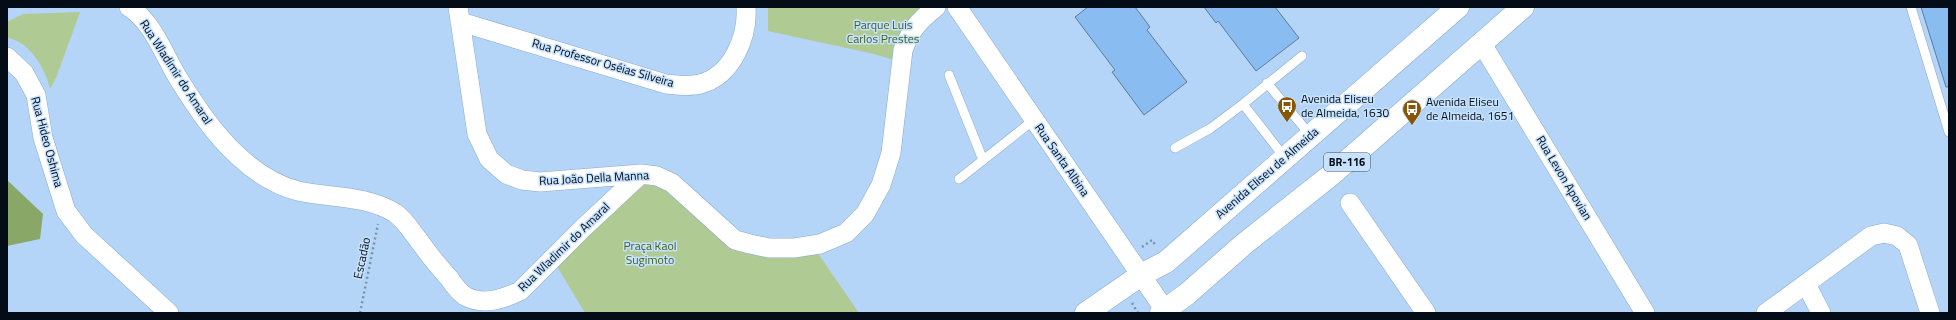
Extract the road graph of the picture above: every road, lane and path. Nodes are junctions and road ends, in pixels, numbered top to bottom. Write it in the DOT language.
graph roads {
  1 [pos="128,7"];
  2 [pos="746,7"];
  3 [pos="936,7"];
  4 [pos="957,7"];
  5 [pos="1458,7"];
  6 [pos="1523,7"];
  7 [pos="1910,7"];
  8 [pos="460,14"];
  9 [pos="1482,44"];
  10 [pos="1302,56"];
  11 [pos="7,57"];
  12 [pos="949,75"];
  13 [pos="1268,83"];
  14 [pos="1243,104"];
  15 [pos="1035,120"];
  16 [pos="1949,132"];
  17 [pos="1310,136"];
  18 [pos="1175,148"];
  19 [pos="1285,158"];
  20 [pos="983,160"];
  21 [pos="641,174"];
  22 [pos="959,179"];
  23 [pos="1350,203"];
  24 [pos="382,206"];
  25 [pos="1141,275"];
  26 [pos="1806,284"];
  27 [pos="1164,312"];
  28 [pos="169,313"];
  29 [pos="360,313"];
  30 [pos="1086,313"];
  31 [pos="1426,313"];
  32 [pos="1645,313"];
  33 [pos="1766,313"];
  34 [pos="1821,313"];
  35 [pos="1930,313"];
  1 -- 24 [label="street, Rua Wladimir do Amaral"];
  2 -- 8 [label="street, Rua Professor Oséias Silveira"];
  3 -- 21 [label="street, Rua João Della Manna"];
  4 -- 15 [label="street, Rua Santa Albina"];
  5 -- 17 [label="main road, Avenida Eliseu de Almeida"];
  6 -- 9 [label="main road, BR-116"];
  7 -- 16 [label="lane"];
  8 -- 21 [label="street, Rua João Della Manna"];
  9 -- 27 [label="main road, BR-116"];
  9 -- 32 [label="street, Rua Levon Apovian"];
  10 -- 13 [label="lane"];
  11 -- 28 [label="street, Rua Hideo Oshima"];
  12 -- 20 [label="lane"];
  13 -- 14 [label="lane"];
  13 -- 17 [label="lane"];
  14 -- 18 [label="lane"];
  14 -- 19 [label="lane"];
  15 -- 20 [label="lane"];
  15 -- 25 [label="street, Rua Santa Albina"];
  17 -- 19 [label="main road, Avenida Eliseu de Almeida"];
  19 -- 25 [label="main road, Avenida Eliseu de Almeida"];
  20 -- 22 [label="lane"];
  21 -- 24 [label="street, Rua Wladimir do Amaral"];
  23 -- 31 [label="street"];
  24 -- 29 [label="path, Escadão"];
  25 -- 27 [label="street, Rua Santa Albina"];
  25 -- 30 [label="main road, Avenida Eliseu de Almeida"];
  26 -- 33 [label="street"];
  26 -- 34 [label="street"];
  26 -- 35 [label="street"];
}
